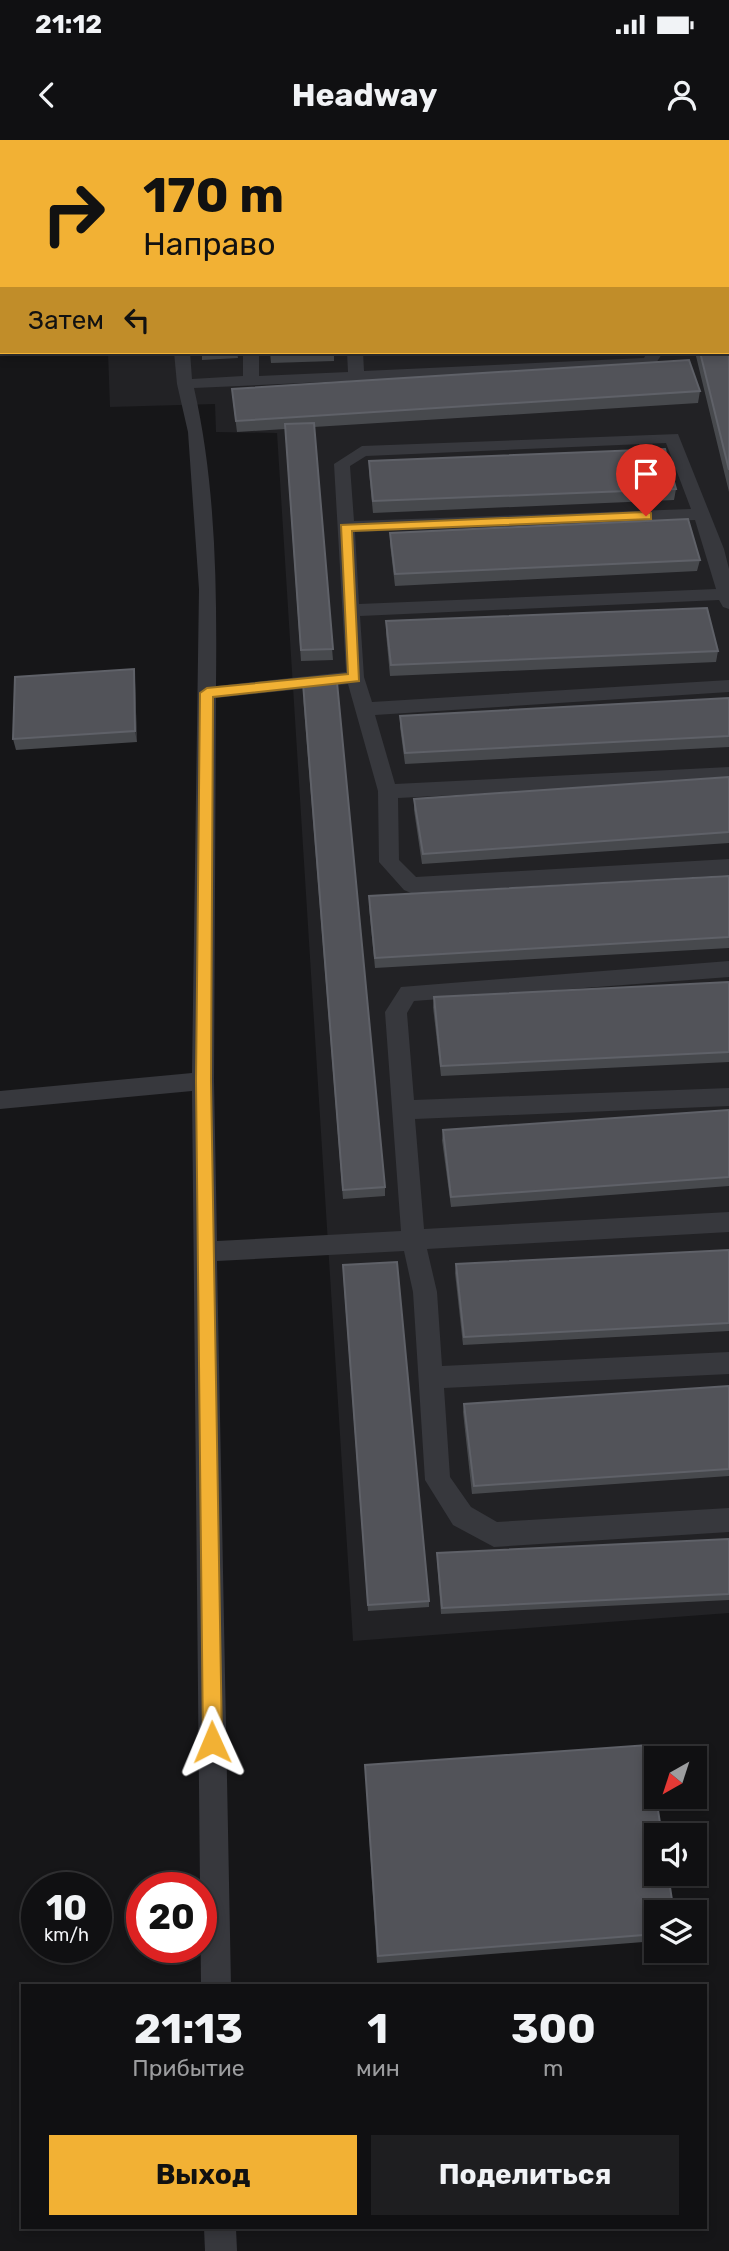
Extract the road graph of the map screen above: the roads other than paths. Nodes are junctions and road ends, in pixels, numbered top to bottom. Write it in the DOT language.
graph roads {
  1 [pos="182,354"];
  2 [pos="251,354"];
  3 [pos="355,354"];
  4 [pos="653,354"];
  5 [pos="356,375"];
  6 [pos="251,380"];
  7 [pos="185,384"];
  8 [pos="701,514"];
  9 [pos="346,527"];
  10 [pos="728,598"];
  11 [pos="350,610"];
  12 [pos="355,677"];
  13 [pos="729,686"];
  14 [pos="207,693"];
  15 [pos="364,709"];
  16 [pos="729,774"];
  17 [pos="388,792"];
  18 [pos="729,867"];
  19 [pos="729,969"];
  20 [pos="203,1081"];
  21 [pos="729,1097"];
  22 [pos="0,1100"];
  23 [pos="404,1110"];
  24 [pos="729,1222"];
  25 [pos="413,1239"];
  26 [pos="204,1252"];
  27 [pos="729,1363"];
  28 [pos="431,1378"];
  29 [pos="729,1520"];
  30 [pos="216,1984"];
  31 [pos="220,2229"];
  32 [pos="221,2251"];
  1 -- 7 [label="lane"];
  2 -- 6 [label="lane"];
  3 -- 5 [label="lane"];
  4 -- 5 [label="lane"];
  5 -- 6 [label="lane"];
  6 -- 7 [label="lane"];
  7 -- 14 [label="lane"];
  8 -- 9 [label="lane"];
  8 -- 9 [label="lane"];
  8 -- 10 [label="lane"];
  9 -- 11 [label="lane"];
  10 -- 11 [label="lane"];
  11 -- 12 [label="lane"];
  12 -- 14 [label="lane"];
  12 -- 15 [label="lane"];
  13 -- 15 [label="lane"];
  14 -- 20 [label="lane"];
  15 -- 17 [label="lane"];
  16 -- 17 [label="lane"];
  17 -- 18 [label="lane"];
  19 -- 23 [label="lane"];
  20 -- 22 [label="lane"];
  20 -- 26 [label="lane"];
  21 -- 23 [label="lane"];
  23 -- 25 [label="lane"];
  24 -- 25 [label="lane"];
  25 -- 26 [label="lane"];
  25 -- 28 [label="lane"];
  26 -- 30 [label="lane"];
  27 -- 28 [label="lane"];
  28 -- 29 [label="lane"];
  31 -- 32 [label="lane"];
}
